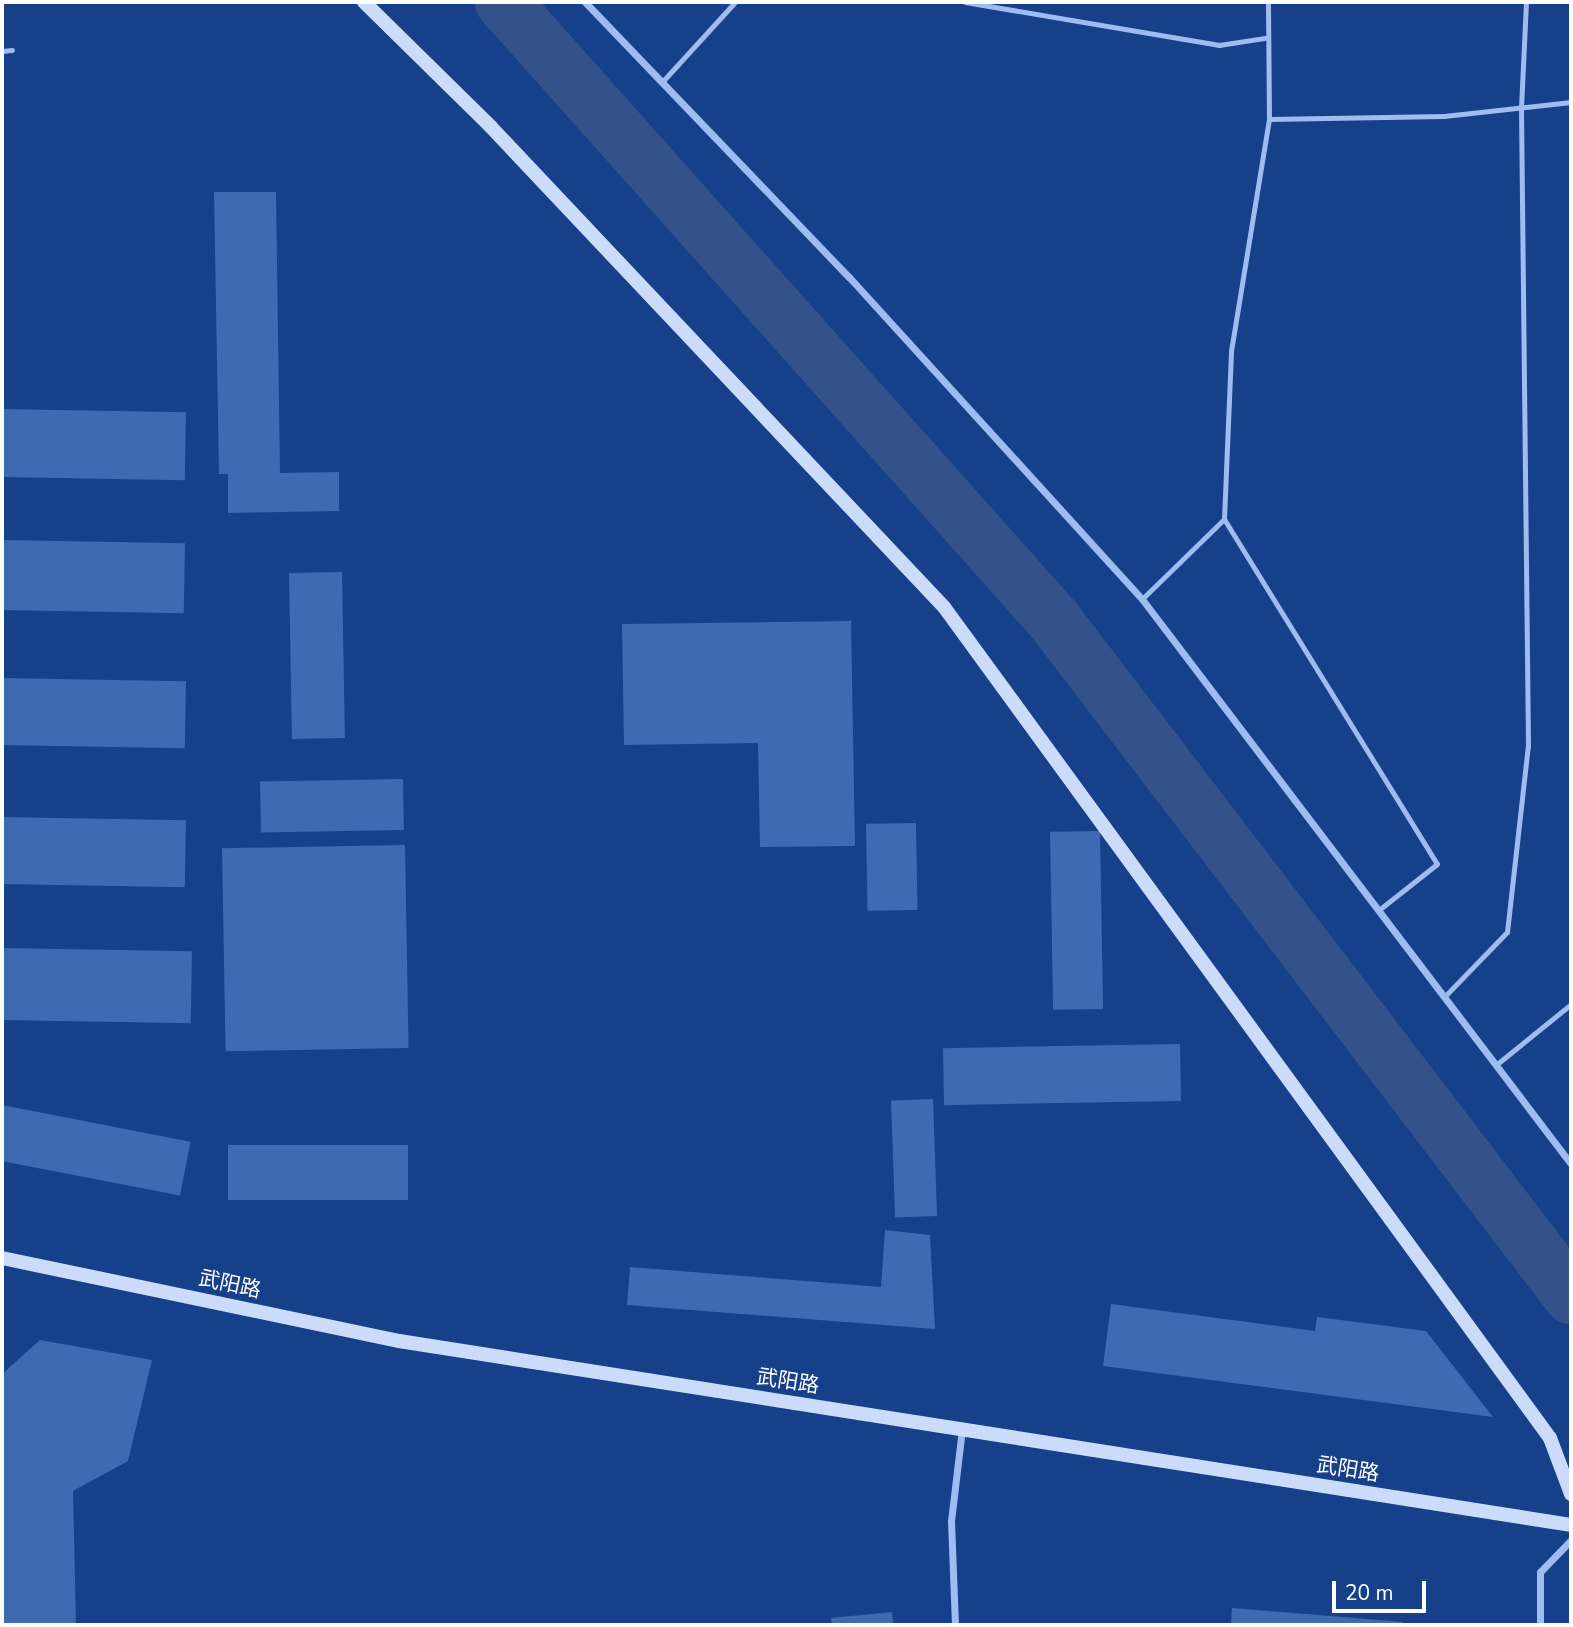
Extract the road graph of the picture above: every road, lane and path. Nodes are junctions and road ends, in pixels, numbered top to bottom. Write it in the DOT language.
graph roads {
  1 [pos="364,2"];
  2 [pos="585,2"];
  3 [pos="735,2"];
  4 [pos="965,2"];
  5 [pos="1268,2"];
  6 [pos="1526,2"];
  7 [pos="1265,38"];
  8 [pos="12,50"];
  9 [pos="2,51"];
  10 [pos="662,82"];
  11 [pos="1571,102"];
  12 [pos="1521,108"];
  13 [pos="1269,119"];
  14 [pos="1224,519"];
  15 [pos="1142,599"];
  16 [pos="1380,909"];
  17 [pos="1446,995"];
  18 [pos="1571,1004"];
  19 [pos="1497,1064"];
  20 [pos="1571,1164"];
  21 [pos="2,1258"];
  22 [pos="962,1430"];
  23 [pos="1550,1438"];
  24 [pos="1571,1471"];
  25 [pos="1571,1494"];
  26 [pos="1571,1525"];
  27 [pos="1571,1540"];
  28 [pos="955,1625"];
  29 [pos="1540,1625"];
  1 -- 23 [label="street"];
  2 -- 10 [label="street"];
  3 -- 10 [label="lane"];
  4 -- 7 [label="lane"];
  5 -- 7 [label="lane"];
  6 -- 12 [label="lane"];
  7 -- 13 [label="lane"];
  8 -- 9 [label="lane"];
  10 -- 15 [label="street"];
  11 -- 12 [label="lane"];
  12 -- 13 [label="lane"];
  12 -- 17 [label="lane"];
  13 -- 14 [label="lane"];
  14 -- 15 [label="lane"];
  14 -- 16 [label="lane"];
  15 -- 16 [label="street"];
  16 -- 17 [label="street"];
  17 -- 19 [label="street"];
  18 -- 19 [label="lane"];
  19 -- 20 [label="street"];
  21 -- 22 [label="street, 武阳路"];
  22 -- 26 [label="street, 武阳路"];
  22 -- 28 [label="street"];
  23 -- 24 [label="street"];
  23 -- 25 [label="street"];
  27 -- 29 [label="street"];
}
